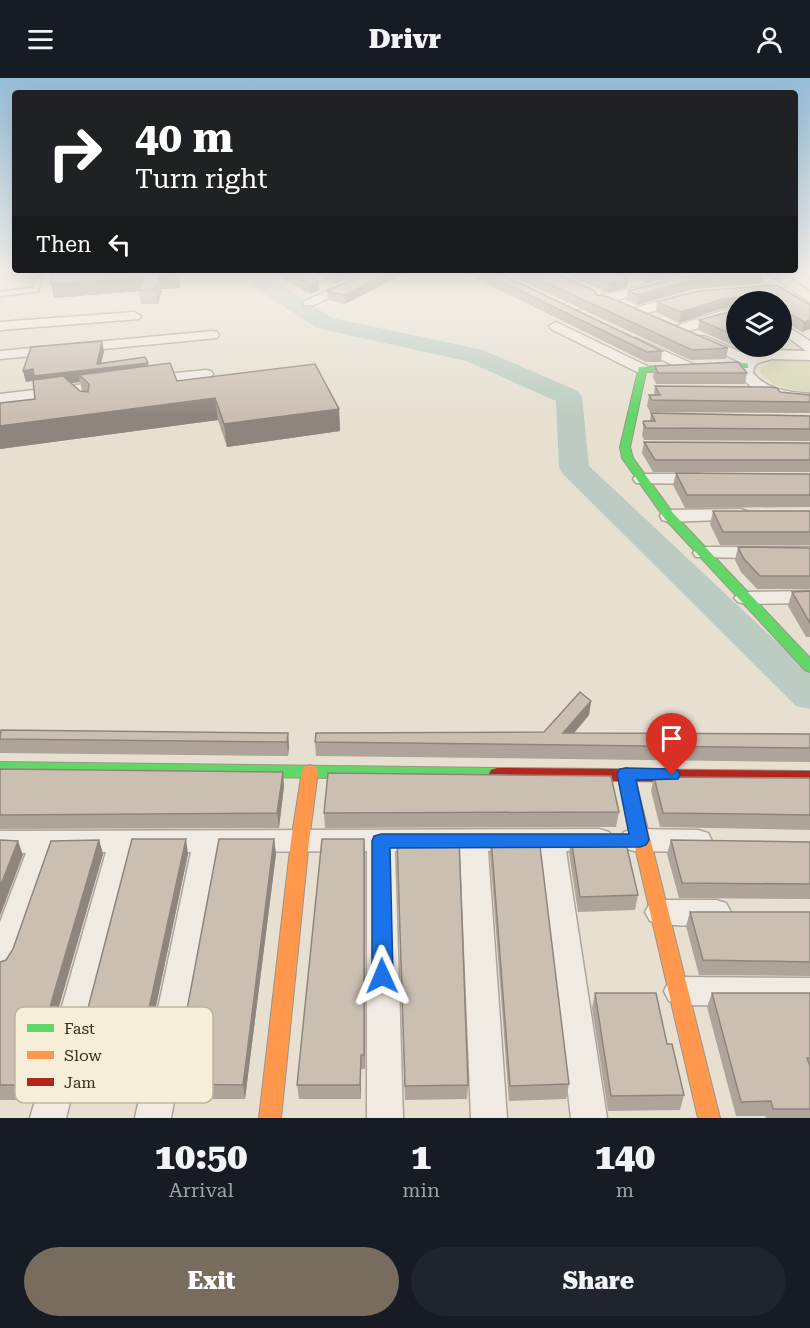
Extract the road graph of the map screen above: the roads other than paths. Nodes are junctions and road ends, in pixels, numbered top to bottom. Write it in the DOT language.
graph roads {
  1 [pos="113,318"];
  2 [pos="649,318"];
  3 [pos="709,318"];
  4 [pos="0,326"];
  5 [pos="556,326"];
  6 [pos="668,326"];
  7 [pos="792,334"];
  8 [pos="212,335"];
  9 [pos="627,338"];
  10 [pos="810,348"];
  11 [pos="0,355"];
  12 [pos="810,356"];
  13 [pos="747,364"];
  14 [pos="690,368"];
  15 [pos="642,369"];
  16 [pos="206,374"];
  17 [pos="746,391"];
  18 [pos="770,391"];
  19 [pos="0,399"];
  20 [pos="803,403"];
  21 [pos="625,447"];
  22 [pos="648,447"];
  23 [pos="642,479"];
  24 [pos="714,479"];
  25 [pos="763,515"];
  26 [pos="669,516"];
  27 [pos="703,553"];
  28 [pos="810,553"];
  29 [pos="810,597"];
  30 [pos="745,598"];
  31 [pos="800,645"];
  32 [pos="810,667"];
  33 [pos="0,768"];
  34 [pos="310,771"];
  35 [pos="626,774"];
  36 [pos="810,777"];
  37 [pos="551,840"];
  38 [pos="640,840"];
  39 [pos="207,841"];
  40 [pos="300,841"];
  41 [pos="381,841"];
  42 [pos="473,841"];
  43 [pos="0,842"];
  44 [pos="123,842"];
  45 [pos="719,842"];
  46 [pos="44,843"];
  47 [pos="660,912"];
  48 [pos="741,912"];
  49 [pos="0,963"];
  50 [pos="680,991"];
  51 [pos="810,992"];
  52 [pos="78,1007"];
  53 [pos="175,1007"];
  54 [pos="52,1103"];
  55 [pos="156,1103"];
  56 [pos="48,1118"];
  57 [pos="153,1118"];
  58 [pos="270,1118"];
  59 [pos="385,1118"];
  60 [pos="489,1118"];
  61 [pos="589,1118"];
  62 [pos="709,1118"];
  1 -- 4 [label="street"];
  2 -- 6 [label="street"];
  3 -- 6 [label="street"];
  5 -- 15 [label="street"];
  6 -- 13 [label="street"];
  7 -- 10 [label="street"];
  8 -- 11 [label="street"];
  9 -- 14 [label="street"];
  12 -- 13 [label="street"];
  13 -- 14 [label="street"];
  13 -- 18 [label="street"];
  14 -- 15 [label="street"];
  15 -- 21 [label="street"];
  16 -- 19 [label="street"];
  17 -- 18 [label="street"];
  18 -- 20 [label="street"];
  21 -- 22 [label="street"];
  21 -- 23 [label="street"];
  23 -- 24 [label="street"];
  23 -- 26 [label="street"];
  25 -- 26 [label="street"];
  26 -- 27 [label="street"];
  27 -- 28 [label="street"];
  27 -- 30 [label="street"];
  29 -- 30 [label="street"];
  30 -- 31 [label="street"];
  31 -- 32 [label="street"];
  33 -- 34 [label="street"];
  34 -- 35 [label="street"];
  34 -- 40 [label="street"];
  35 -- 36 [label="street"];
  35 -- 38 [label="street"];
  37 -- 38 [label="street"];
  37 -- 42 [label="street"];
  37 -- 61 [label="street"];
  38 -- 45 [label="street"];
  38 -- 47 [label="street"];
  39 -- 40 [label="street"];
  39 -- 44 [label="street"];
  39 -- 53 [label="street"];
  40 -- 41 [label="street"];
  40 -- 58 [label="street"];
  41 -- 42 [label="street"];
  41 -- 59 [label="street"];
  42 -- 60 [label="street"];
  43 -- 46 [label="street"];
  44 -- 46 [label="street"];
  44 -- 52 [label="street"];
  46 -- 49 [label="street"];
  47 -- 48 [label="street"];
  47 -- 50 [label="street"];
  50 -- 51 [label="street"];
  50 -- 62 [label="street"];
  54 -- 56 [label="street"];
  55 -- 57 [label="street"];
}
